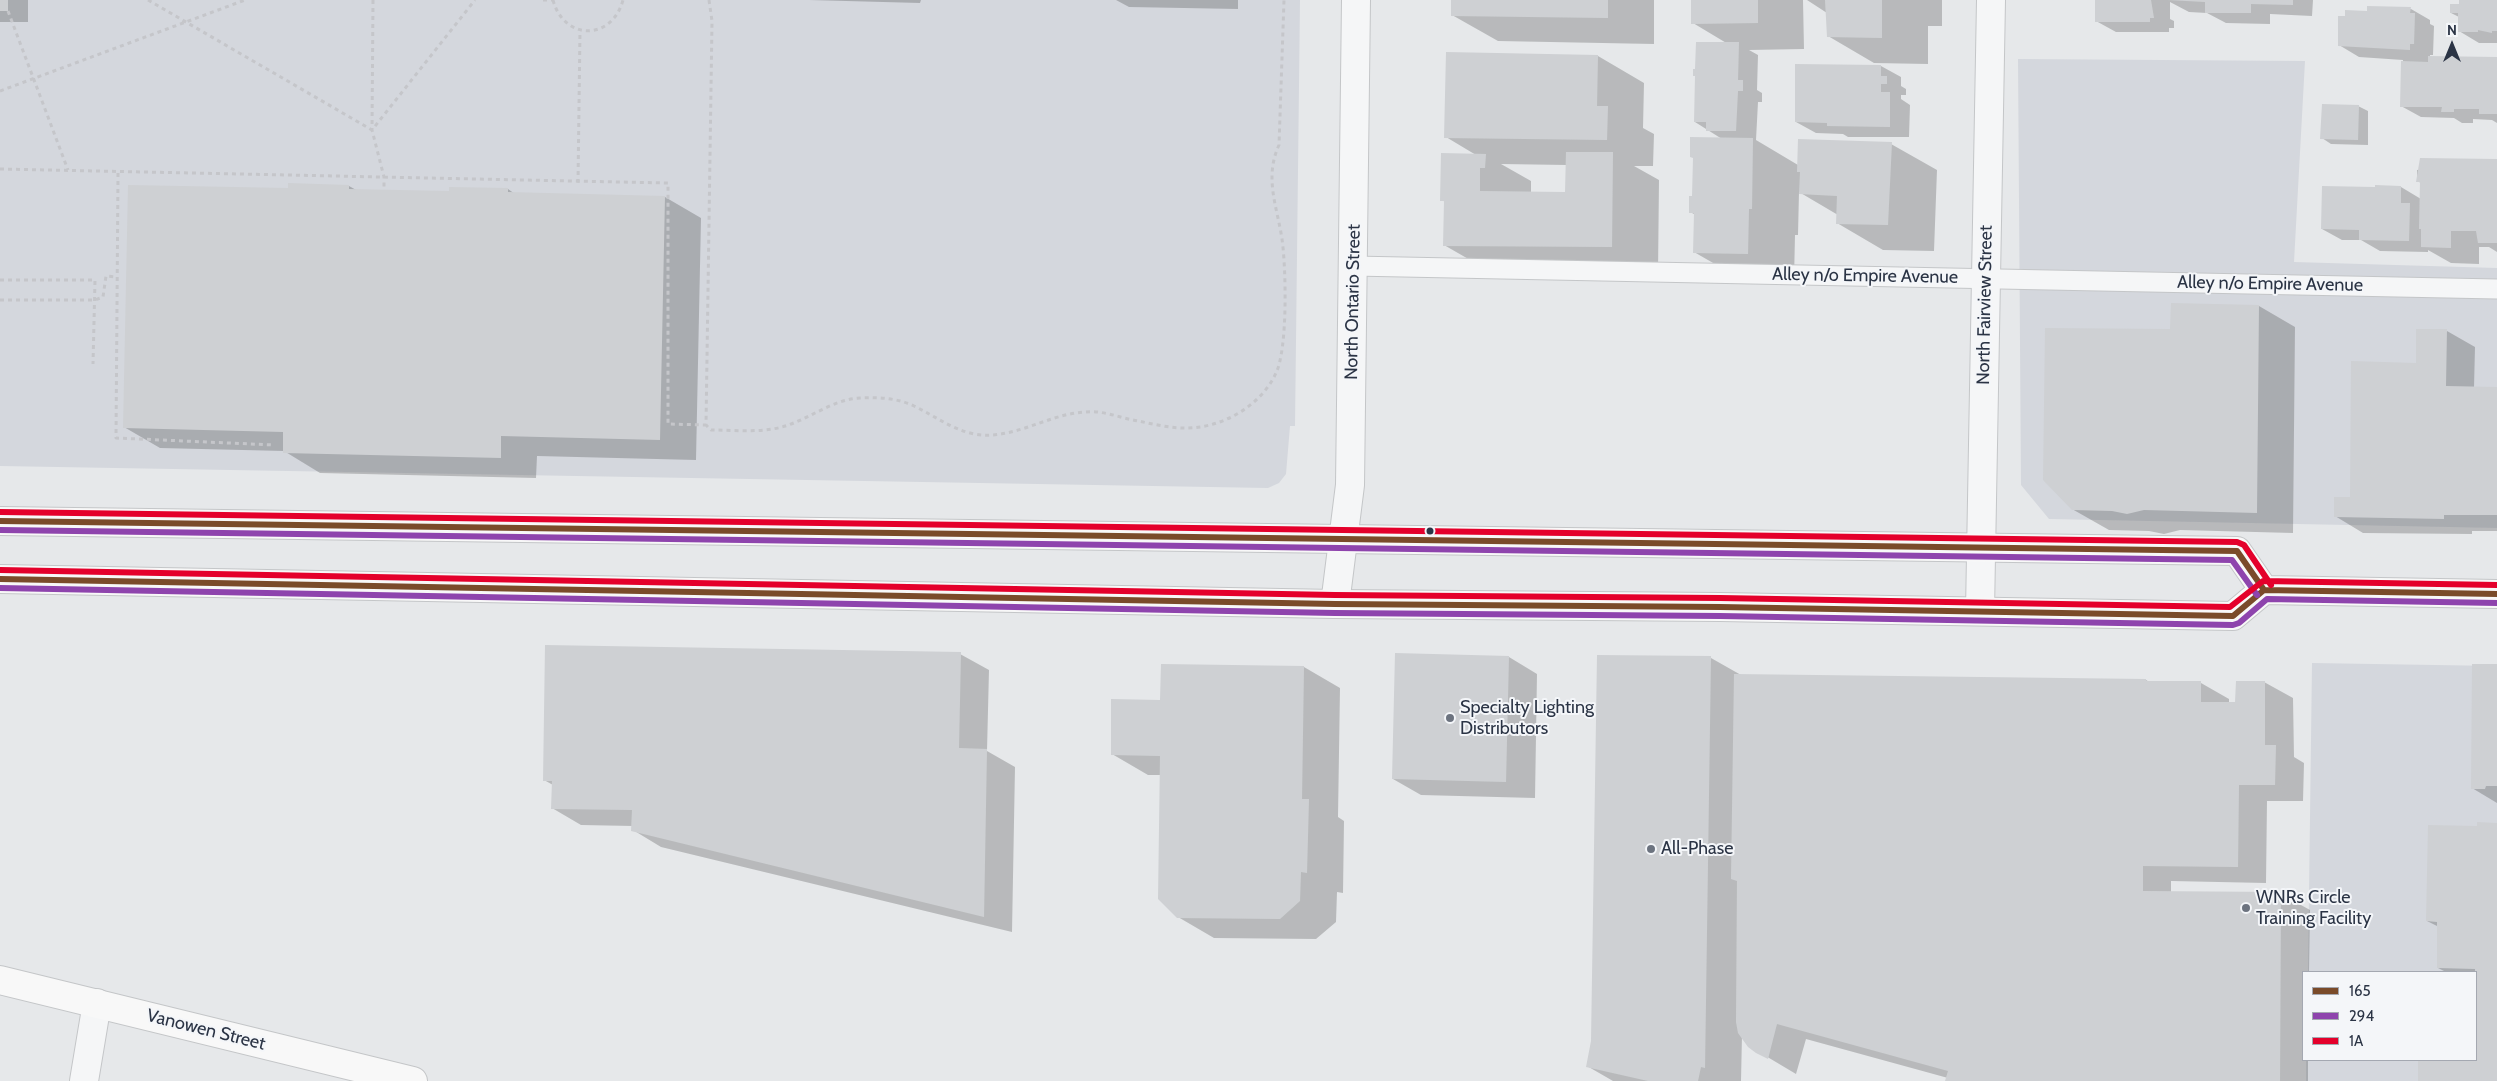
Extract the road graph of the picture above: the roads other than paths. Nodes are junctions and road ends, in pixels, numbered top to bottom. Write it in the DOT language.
graph roads {
  1 [pos="1356,0"];
  2 [pos="1991,0"];
  3 [pos="1353,266"];
  4 [pos="1985,278"];
  5 [pos="2497,289"];
  6 [pos="0,521"];
  7 [pos="1343,538"];
  8 [pos="1980,548"];
  9 [pos="0,579"];
  10 [pos="2264,590"];
  11 [pos="2497,594"];
  12 [pos="1336,604"];
  13 [pos="1980,611"];
  14 [pos="0,980"];
  15 [pos="96,1003"];
  16 [pos="84,1081"];
  17 [pos="412,1081"];
  1 -- 3 [label="street, North Ontario Street"];
  2 -- 4 [label="street, North Fairview Street"];
  3 -- 4 [label="lane, Alley n/o Empire Avenue"];
  3 -- 7 [label="street, North Ontario Street"];
  4 -- 5 [label="lane, Alley n/o Empire Avenue"];
  4 -- 8 [label="street, North Fairview Street"];
  6 -- 7 [label="main road"];
  7 -- 8 [label="main road"];
  7 -- 12 [label="street, North Ontario Street"];
  8 -- 10 [label="main road"];
  8 -- 13 [label="street, North Fairview Street"];
  9 -- 12 [label="main road"];
  10 -- 11 [label="main road"];
  10 -- 13 [label="main road"];
  12 -- 13 [label="main road"];
  14 -- 15 [label="main road, Vanowen Street"];
  15 -- 16 [label="street"];
  15 -- 17 [label="main road, Vanowen Street"];
}
